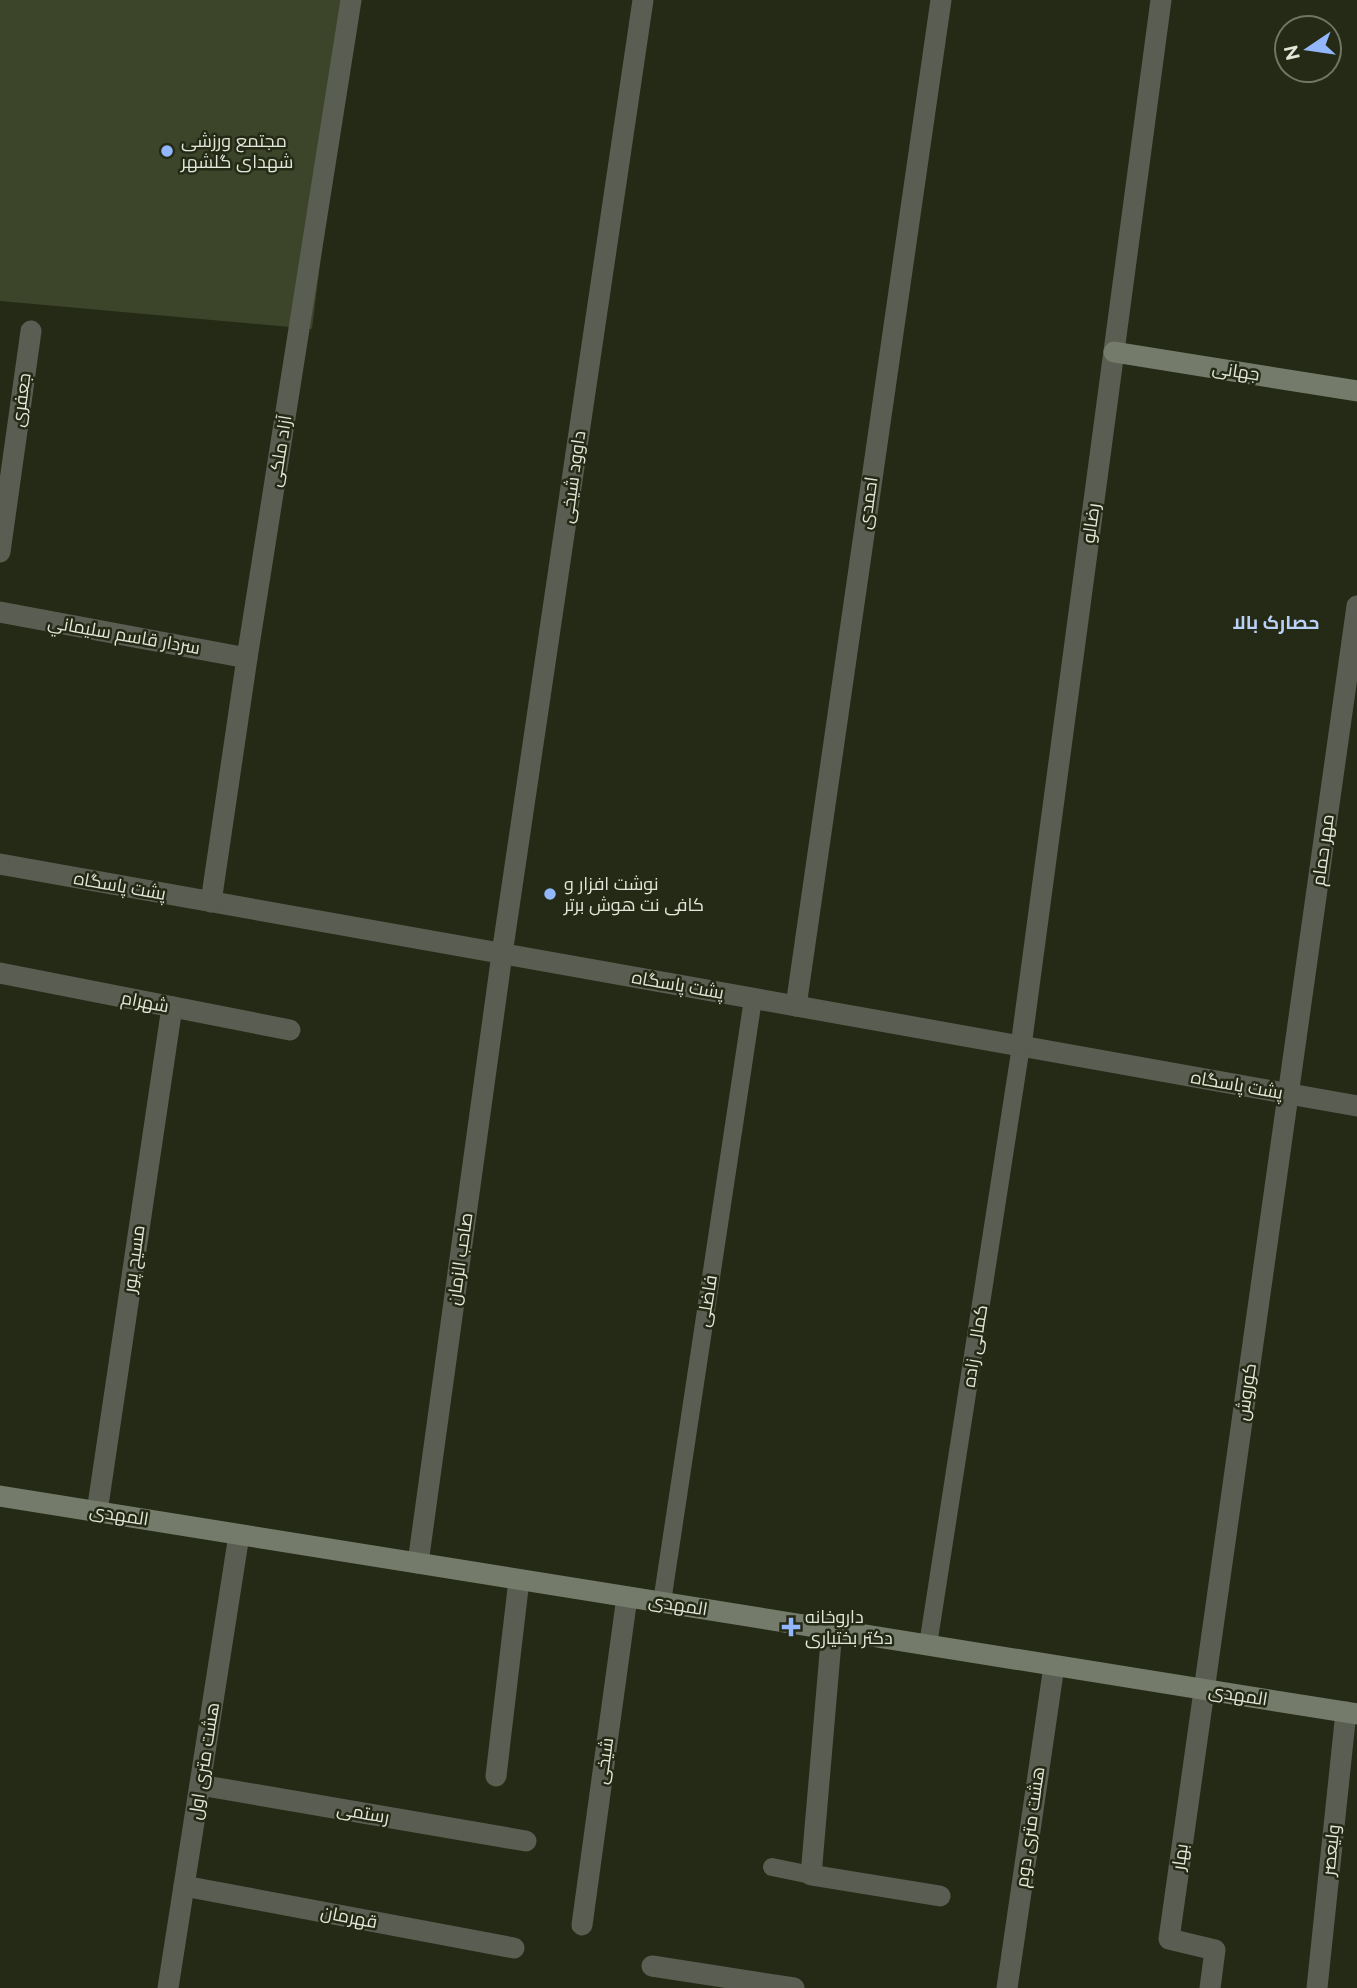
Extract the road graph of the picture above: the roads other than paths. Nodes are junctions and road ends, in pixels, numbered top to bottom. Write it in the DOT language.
graph roads {
  1 [pos="351,0"];
  2 [pos="643,0"];
  3 [pos="941,0"];
  4 [pos="1161,0"];
  5 [pos="31,331"];
  6 [pos="1114,352"];
  7 [pos="1357,391"];
  8 [pos="0,552"];
  9 [pos="1357,606"];
  10 [pos="0,612"];
  11 [pos="247,658"];
  12 [pos="0,864"];
  13 [pos="211,902"];
  14 [pos="502,954"];
  15 [pos="0,973"];
  16 [pos="752,999"];
  17 [pos="796,1006"];
  18 [pos="172,1007"];
  19 [pos="290,1030"];
  20 [pos="1021,1046"];
  21 [pos="1288,1094"];
  22 [pos="1357,1106"];
  23 [pos="0,1496"];
  24 [pos="97,1512"];
  25 [pos="239,1535"];
  26 [pos="418,1563"];
  27 [pos="519,1580"];
  28 [pos="627,1597"];
  29 [pos="662,1602"];
  30 [pos="832,1630"];
  31 [pos="928,1645"];
  32 [pos="1054,1666"];
  33 [pos="1204,1690"];
  34 [pos="1351,1713"];
  35 [pos="496,1776"];
  36 [pos="200,1785"];
  37 [pos="526,1841"];
  38 [pos="772,1867"];
  39 [pos="811,1875"];
  40 [pos="184,1886"];
  41 [pos="940,1896"];
  42 [pos="582,1925"];
  43 [pos="514,1948"];
  44 [pos="652,1966"];
  45 [pos="168,1988"];
  46 [pos="793,1988"];
  47 [pos="1007,1988"];
  48 [pos="1210,1988"];
  49 [pos="1317,1988"];
  1 -- 11 [label="street, آزاد ملکی"];
  2 -- 14 [label="street, داوود شیخی"];
  3 -- 17 [label="street, احمدی"];
  4 -- 6 [label="street, رضالو"];
  5 -- 8 [label="street, جعفری"];
  6 -- 7 [label="street, جهانی"];
  6 -- 20 [label="street, رضالو"];
  9 -- 21 [label="street, مهر حمام"];
  10 -- 11 [label="street, سردار قاسم سليماني"];
  11 -- 13 [label="street, آزاد ملکی"];
  12 -- 13 [label="street, پشت پاسگاه"];
  13 -- 14 [label="street, پشت پاسگاه"];
  14 -- 16 [label="street, پشت پاسگاه"];
  14 -- 26 [label="street, صاحب الزمان"];
  15 -- 18 [label="street, شهرام"];
  16 -- 17 [label="street, پشت پاسگاه"];
  16 -- 29 [label="lane, فاضلی"];
  17 -- 20 [label="street, پشت پاسگاه"];
  18 -- 19 [label="street, شهرام"];
  18 -- 24 [label="street, مسیح پور"];
  20 -- 21 [label="street, پشت پاسگاه"];
  20 -- 31 [label="lane, کمالی زاده"];
  21 -- 22 [label="street, پشت پاسگاه"];
  21 -- 33 [label="street, کوروش"];
  23 -- 24 [label="street, المهدی"];
  24 -- 25 [label="street, المهدی"];
  25 -- 26 [label="street, المهدی"];
  25 -- 36 [label="street, هشت متری اول"];
  26 -- 27 [label="street, المهدی"];
  27 -- 28 [label="street, المهدی"];
  27 -- 35 [label="street"];
  28 -- 29 [label="street, المهدی"];
  28 -- 42 [label="street, شیخی"];
  29 -- 30 [label="street, المهدی"];
  30 -- 31 [label="street, المهدی"];
  30 -- 39 [label="street"];
  31 -- 32 [label="street, المهدی"];
  32 -- 33 [label="street, المهدی"];
  32 -- 47 [label="street, هشت متری دوم"];
  33 -- 34 [label="street, المهدی"];
  33 -- 48 [label="street, بهار"];
  34 -- 49 [label="street, ولیعصر"];
  36 -- 37 [label="street, رستمی"];
  36 -- 40 [label="street, هشت متری اول"];
  38 -- 39 [label="lane"];
  39 -- 41 [label="street"];
  40 -- 43 [label="street, قهرمان"];
  40 -- 45 [label="street, هشت متری اول"];
  44 -- 46 [label="street"];
}
